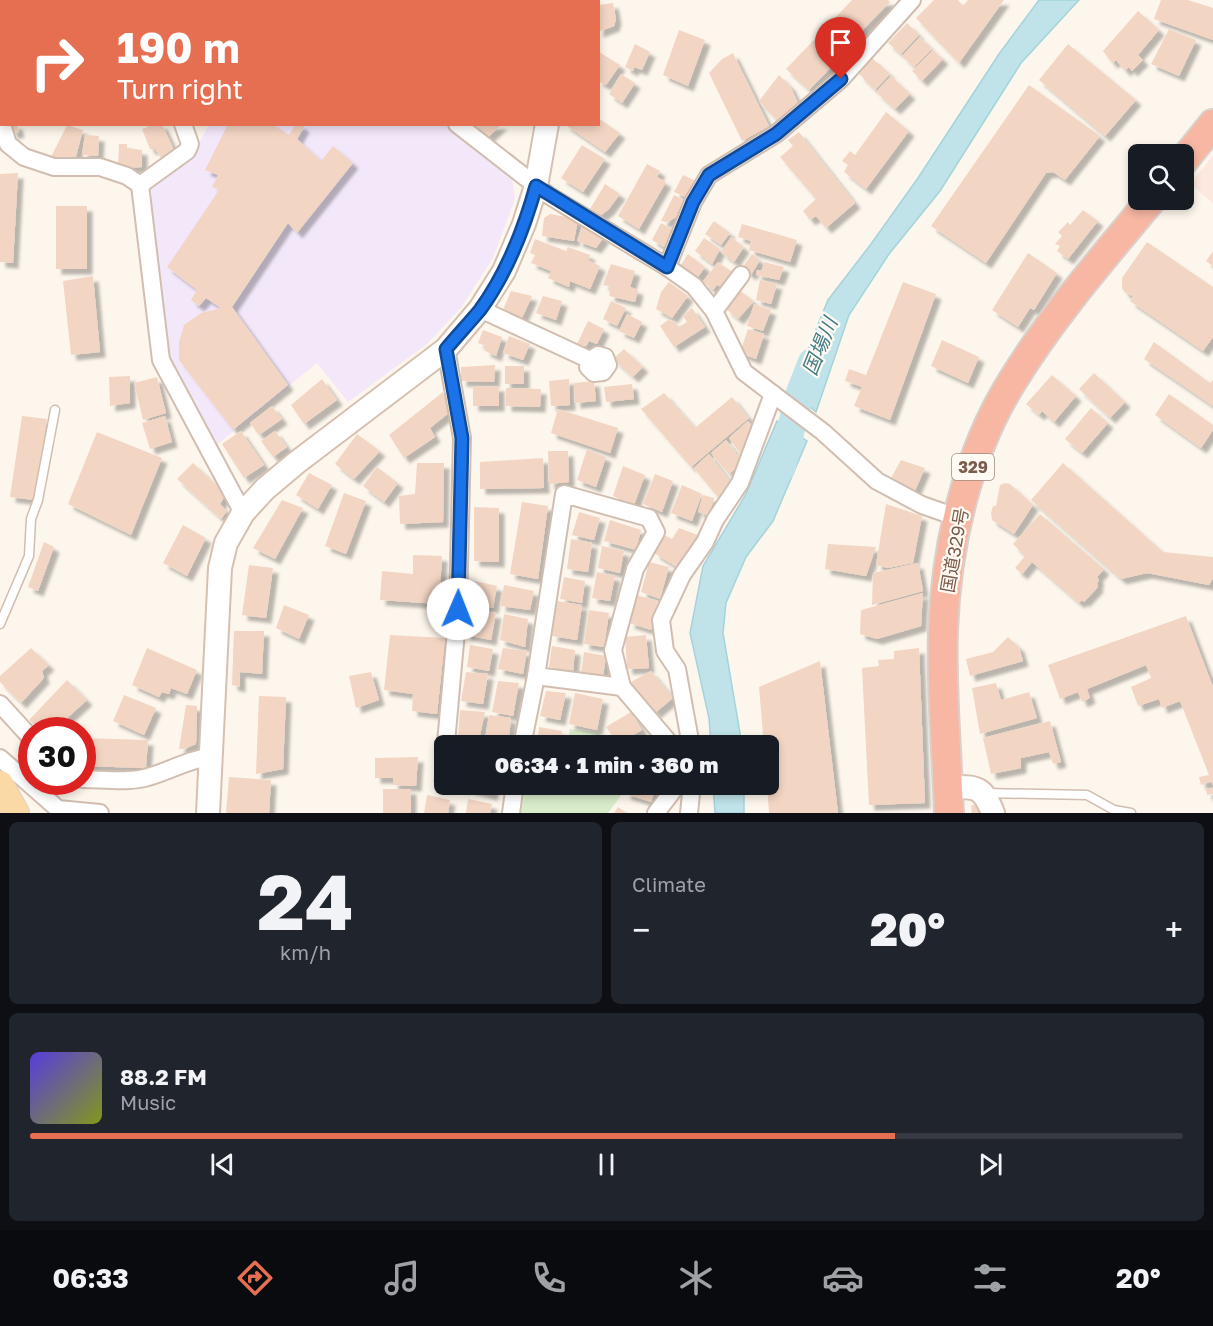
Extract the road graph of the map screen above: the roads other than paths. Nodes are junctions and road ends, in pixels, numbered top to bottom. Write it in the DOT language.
graph roads {
  1 [pos="912,0"];
  2 [pos="1213,124"];
  3 [pos="3,126"];
  4 [pos="184,126"];
  5 [pos="460,126"];
  6 [pos="547,126"];
  7 [pos="1194,148"];
  8 [pos="141,185"];
  9 [pos="536,186"];
  10 [pos="1143,210"];
  11 [pos="667,267"];
  12 [pos="741,275"];
  13 [pos="480,309"];
  14 [pos="714,311"];
  15 [pos="446,349"];
  16 [pos="590,360"];
  17 [pos="773,394"];
  18 [pos="55,410"];
  19 [pos="243,513"];
  20 [pos="959,518"];
  21 [pos="0,624"];
  22 [pos="536,676"];
  23 [pos="622,687"];
  24 [pos="0,704"];
  25 [pos="18,723"];
  26 [pos="448,735"];
  27 [pos="524,735"];
  28 [pos="663,735"];
  29 [pos="689,735"];
  30 [pos="211,757"];
  31 [pos="0,758"];
  32 [pos="96,779"];
  33 [pos="0,784"];
  34 [pos="982,793"];
  35 [pos="513,795"];
  36 [pos="670,795"];
  37 [pos="691,795"];
  38 [pos="949,800"];
  39 [pos="16,813"];
  40 [pos="100,813"];
  41 [pos="208,813"];
  42 [pos="511,813"];
  43 [pos="656,813"];
  44 [pos="689,813"];
  45 [pos="993,813"];
  46 [pos="1131,813"];
  1 -- 11 [label="street"];
  2 -- 7 [label="highway"];
  3 -- 8 [label="street"];
  4 -- 8 [label="street"];
  5 -- 9 [label="street"];
  6 -- 9 [label="street"];
  8 -- 19 [label="street"];
  9 -- 11 [label="street"];
  9 -- 13 [label="street"];
  10 -- 20 [label="highway, 国道329号 / 329"];
  11 -- 14 [label="street"];
  12 -- 14 [label="street"];
  13 -- 15 [label="street"];
  13 -- 16 [label="street"];
  14 -- 17 [label="street"];
  15 -- 19 [label="street"];
  15 -- 26 [label="street"];
  17 -- 20 [label="street"];
  17 -- 29 [label="street"];
  18 -- 21 [label="lane"];
  19 -- 30 [label="street"];
  20 -- 38 [label="highway, 国道329号 / 329"];
  22 -- 23 [label="street"];
  22 -- 23 [label="street"];
  22 -- 27 [label="street"];
  23 -- 28 [label="street"];
  24 -- 25 [label="street"];
  30 -- 32 [label="street"];
  30 -- 41 [label="street"];
  31 -- 40 [label="street"];
  33 -- 39 [label="main road"];
  34 -- 38 [label="street"];
  34 -- 45 [label="street"];
  34 -- 46 [label="lane"];
  35 -- 42 [label="street"];
  36 -- 43 [label="street"];
  37 -- 44 [label="street"];
}
